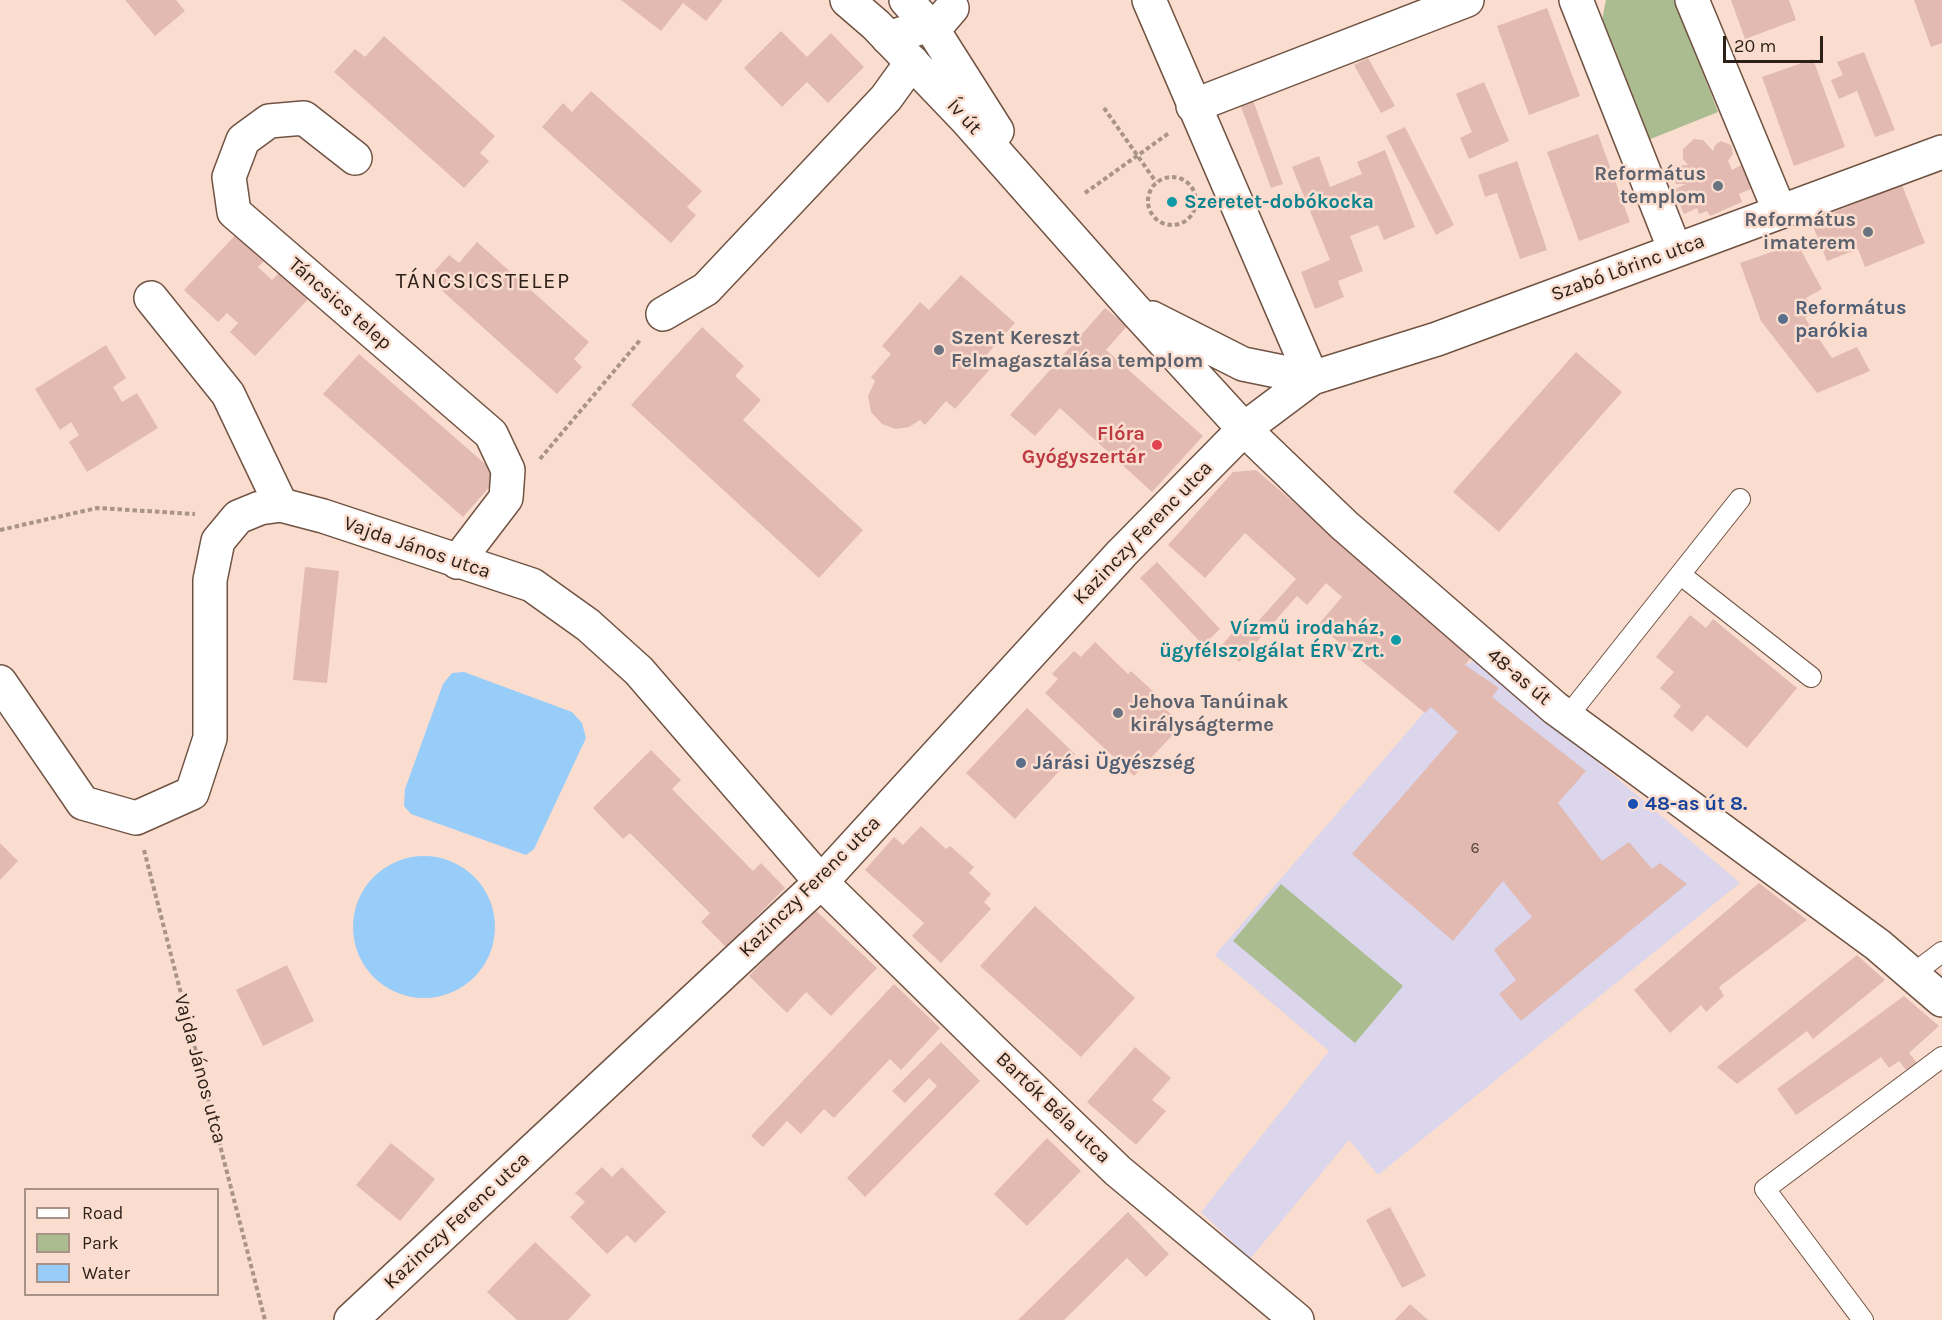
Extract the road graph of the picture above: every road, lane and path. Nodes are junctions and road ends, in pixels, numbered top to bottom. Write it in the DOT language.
graph roads {
  1 [pos="847,0"];
  2 [pos="906,0"];
  3 [pos="1149,0"];
  4 [pos="1467,0"];
  5 [pos="1576,0"];
  6 [pos="1692,0"];
  7 [pos="945,12"];
  8 [pos="888,38"];
  9 [pos="912,62"];
  10 [pos="1104,108"];
  11 [pos="1195,110"];
  12 [pos="1942,152"];
  13 [pos="1138,155"];
  14 [pos="355,158"];
  15 [pos="1156,182"];
  16 [pos="1085,193"];
  17 [pos="1780,212"];
  18 [pos="1075,240"];
  19 [pos="1676,250"];
  20 [pos="151,298"];
  21 [pos="1134,309"];
  22 [pos="663,314"];
  23 [pos="1312,378"];
  24 [pos="1244,429"];
  25 [pos="506,498"];
  26 [pos="1740,499"];
  27 [pos="281,505"];
  28 [pos="238,517"];
  29 [pos="0,530"];
  30 [pos="457,562"];
  31 [pos="1681,575"];
  32 [pos="1811,677"];
  33 [pos="0,682"];
  34 [pos="1567,717"];
  35 [pos="135,818"];
  36 [pos="822,882"];
  37 [pos="1942,952"];
  38 [pos="1913,974"];
  39 [pos="1942,1000"];
  40 [pos="1942,1057"];
  41 [pos="266,1320"];
  42 [pos="351,1320"];
  43 [pos="1297,1320"];
  44 [pos="1863,1320"];
  1 -- 8 [label="street, Ív út"];
  2 -- 7 [label="street, Ív út"];
  3 -- 11 [label="street"];
  4 -- 11 [label="street"];
  5 -- 19 [label="street"];
  6 -- 17 [label="street"];
  7 -- 8 [label="street"];
  7 -- 18 [label="street, Ív út"];
  8 -- 9 [label="street, Ív út"];
  9 -- 18 [label="street, Ív út"];
  9 -- 22 [label="street"];
  10 -- 13 [label="path"];
  11 -- 13 [label="path"];
  11 -- 23 [label="street"];
  12 -- 17 [label="street, Szabó Lőrinc utca"];
  13 -- 15 [label="path"];
  13 -- 16 [label="path"];
  14 -- 25 [label="street, Táncsics telep"];
  15 -- 15 [label="path"];
  17 -- 19 [label="street, Szabó Lőrinc utca"];
  18 -- 21 [label="street, Ív út"];
  19 -- 23 [label="street, Szabó Lőrinc utca"];
  20 -- 27 [label="street"];
  21 -- 23 [label="street, Szabó Lőrinc utca"];
  21 -- 24 [label="street, 48-as út"];
  22 -- 25 [label="path"];
  23 -- 24 [label="street, Szabó Lőrinc utca"];
  24 -- 34 [label="street, 48-as út"];
  24 -- 36 [label="street, Kazinczy Ferenc utca"];
  25 -- 30 [label="street"];
  26 -- 31 [label="lane"];
  27 -- 28 [label="street, Vajda János utca"];
  27 -- 30 [label="street, Vajda János utca"];
  28 -- 29 [label="path"];
  28 -- 35 [label="street, Vajda János utca"];
  30 -- 36 [label="street, Vajda János utca"];
  31 -- 32 [label="lane"];
  31 -- 34 [label="lane"];
  33 -- 35 [label="street"];
  34 -- 38 [label="street, 48-as út"];
  35 -- 41 [label="path, Vajda János utca"];
  36 -- 42 [label="street, Kazinczy Ferenc utca"];
  36 -- 43 [label="street, Bartók Béla utca"];
  37 -- 38 [label="lane"];
  38 -- 39 [label="street, 48-as út"];
  40 -- 44 [label="lane"];
}
